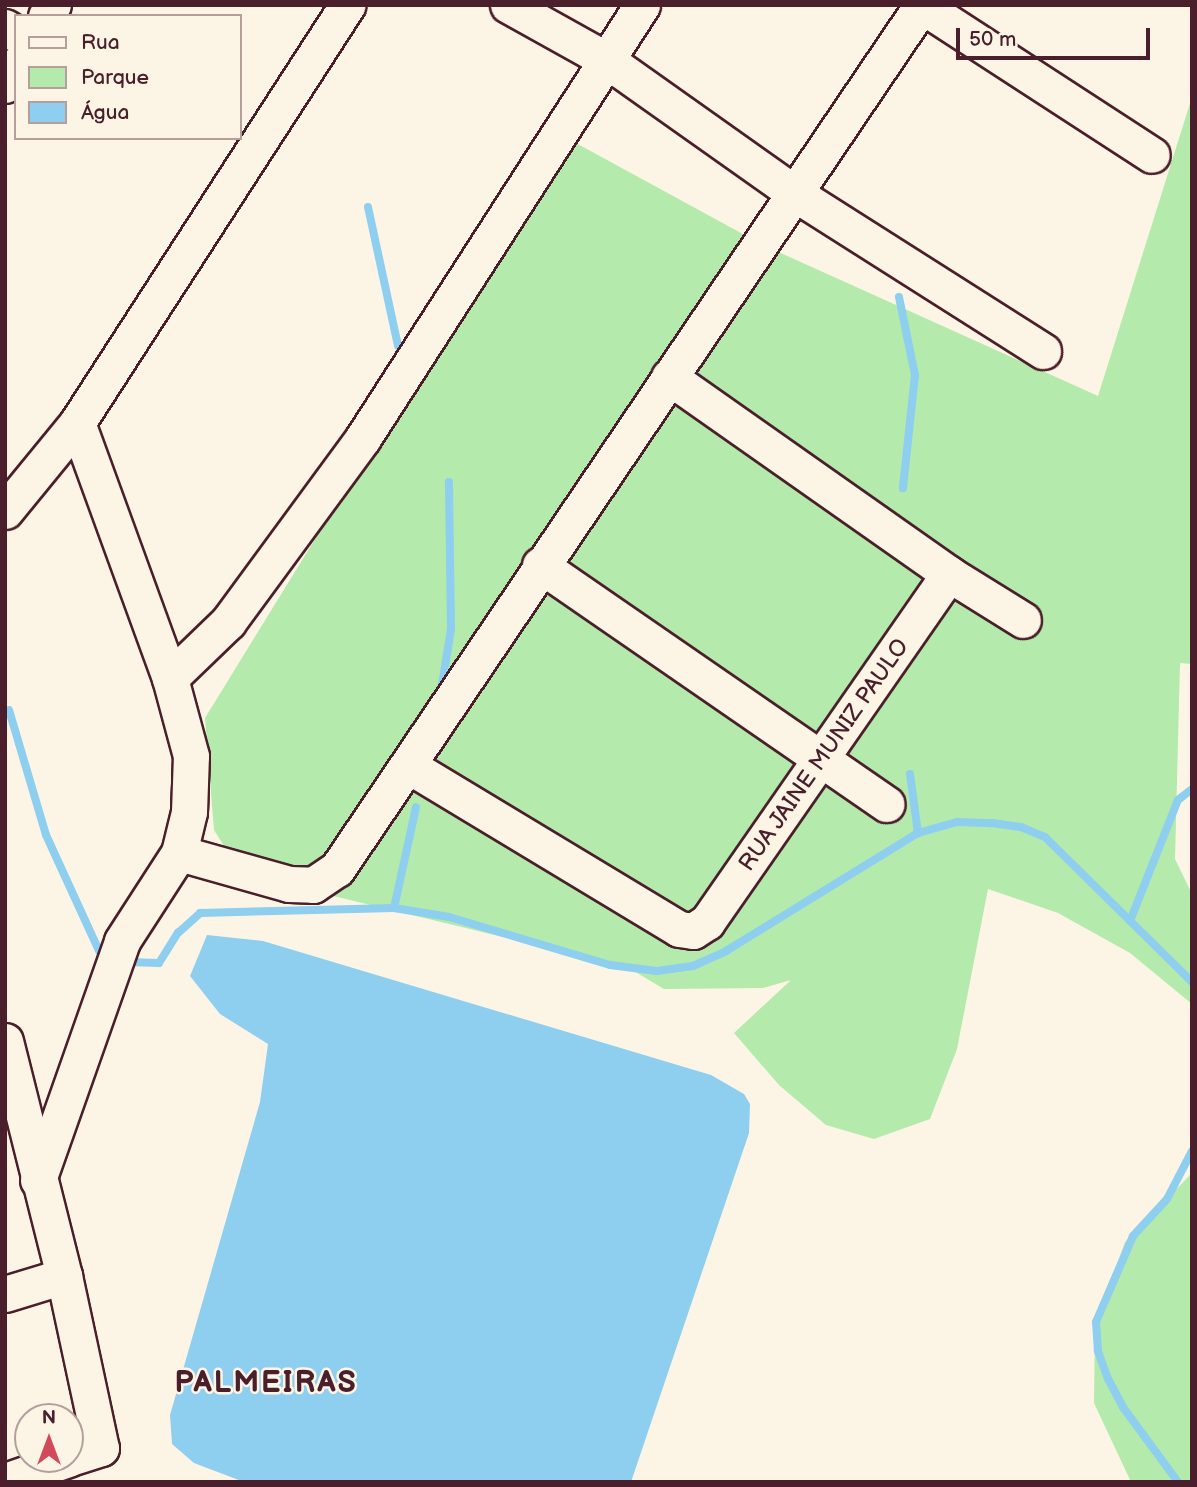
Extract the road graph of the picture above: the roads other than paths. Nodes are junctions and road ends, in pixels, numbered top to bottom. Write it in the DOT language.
graph roads {
  1 [pos="346,5"];
  2 [pos="508,5"];
  3 [pos="642,5"];
  4 [pos="922,5"];
  5 [pos="605,60"];
  6 [pos="14,69"];
  7 [pos="5,85"];
  8 [pos="1152,155"];
  9 [pos="794,193"];
  10 [pos="1042,351"];
  11 [pos="668,377"];
  12 [pos="77,423"];
  13 [pos="5,511"];
  14 [pos="540,565"];
  15 [pos="949,575"];
  16 [pos="1023,620"];
  17 [pos="170,678"];
  18 [pos="821,759"];
  19 [pos="409,766"];
  20 [pos="887,804"];
  21 [pos="179,853"];
  22 [pos="5,1041"];
  23 [pos="13,1104"];
  24 [pos="38,1180"];
  25 [pos="64,1276"];
  26 [pos="5,1294"];
  27 [pos="75,1403"];
  28 [pos="28,1473"];
  29 [pos="5,1481"];
  1 -- 12 [label="street"];
  2 -- 5 [label="street"];
  3 -- 5 [label="street"];
  4 -- 8 [label="street"];
  4 -- 9 [label="street"];
  5 -- 9 [label="street"];
  5 -- 17 [label="street"];
  6 -- 7 [label="street"];
  9 -- 10 [label="street"];
  9 -- 11 [label="street"];
  11 -- 14 [label="street"];
  11 -- 15 [label="street"];
  12 -- 13 [label="street"];
  12 -- 17 [label="street"];
  14 -- 18 [label="street"];
  14 -- 19 [label="street"];
  15 -- 16 [label="street"];
  15 -- 18 [label="street, RUA JAINE MUNIZ PAULO"];
  17 -- 21 [label="street"];
  18 -- 19 [label="street, RUA JAINE MUNIZ PAULO"];
  18 -- 20 [label="street"];
  19 -- 21 [label="street"];
  21 -- 24 [label="street"];
  22 -- 23 [label="street"];
  23 -- 24 [label="street"];
  24 -- 25 [label="street"];
  25 -- 26 [label="street"];
  25 -- 27 [label="street"];
  28 -- 29 [label="street"];
}
